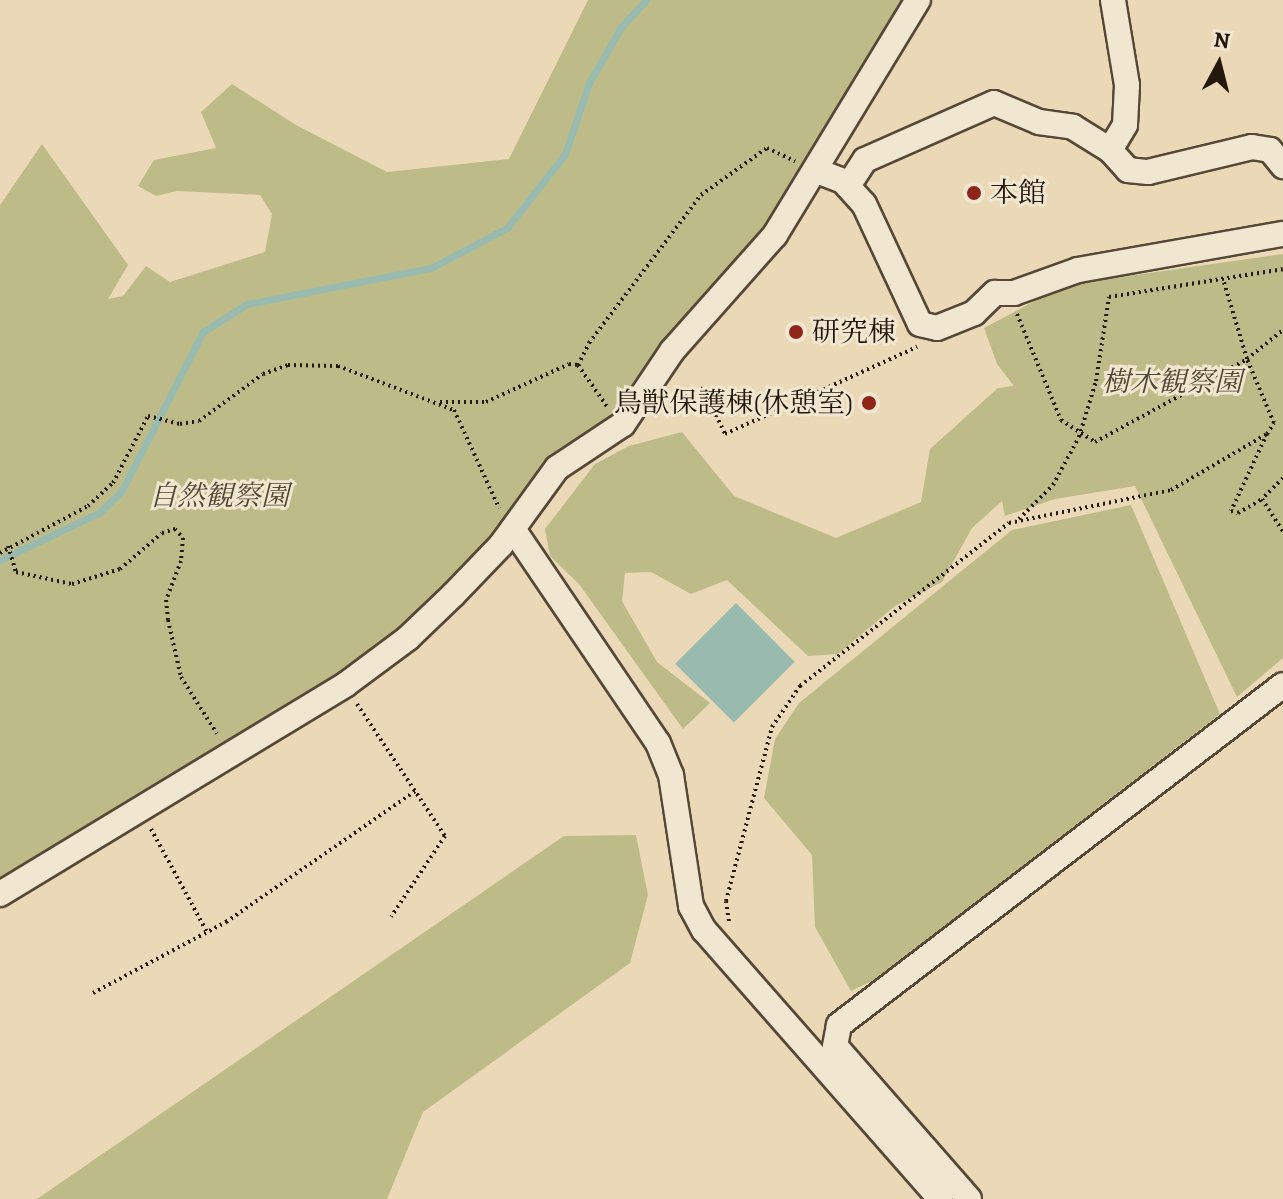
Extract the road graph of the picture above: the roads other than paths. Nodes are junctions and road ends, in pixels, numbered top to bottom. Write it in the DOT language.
graph roads {
  1 [pos="918,0"];
  2 [pos="1113,0"];
  3 [pos="1110,150"];
  4 [pos="1283,166"];
  5 [pos="817,171"];
  6 [pos="848,186"];
  7 [pos="1283,234"];
  8 [pos="513,529"];
  9 [pos="1283,685"];
  10 [pos="0,894"];
  11 [pos="940,1199"];
  12 [pos="969,1199"];
  1 -- 5 [label="street"];
  2 -- 3 [label="street"];
  3 -- 4 [label="street"];
  3 -- 6 [label="street"];
  5 -- 6 [label="street"];
  5 -- 8 [label="street"];
  6 -- 7 [label="street"];
  8 -- 10 [label="street"];
  8 -- 11 [label="street"];
  9 -- 12 [label="street"];
}
